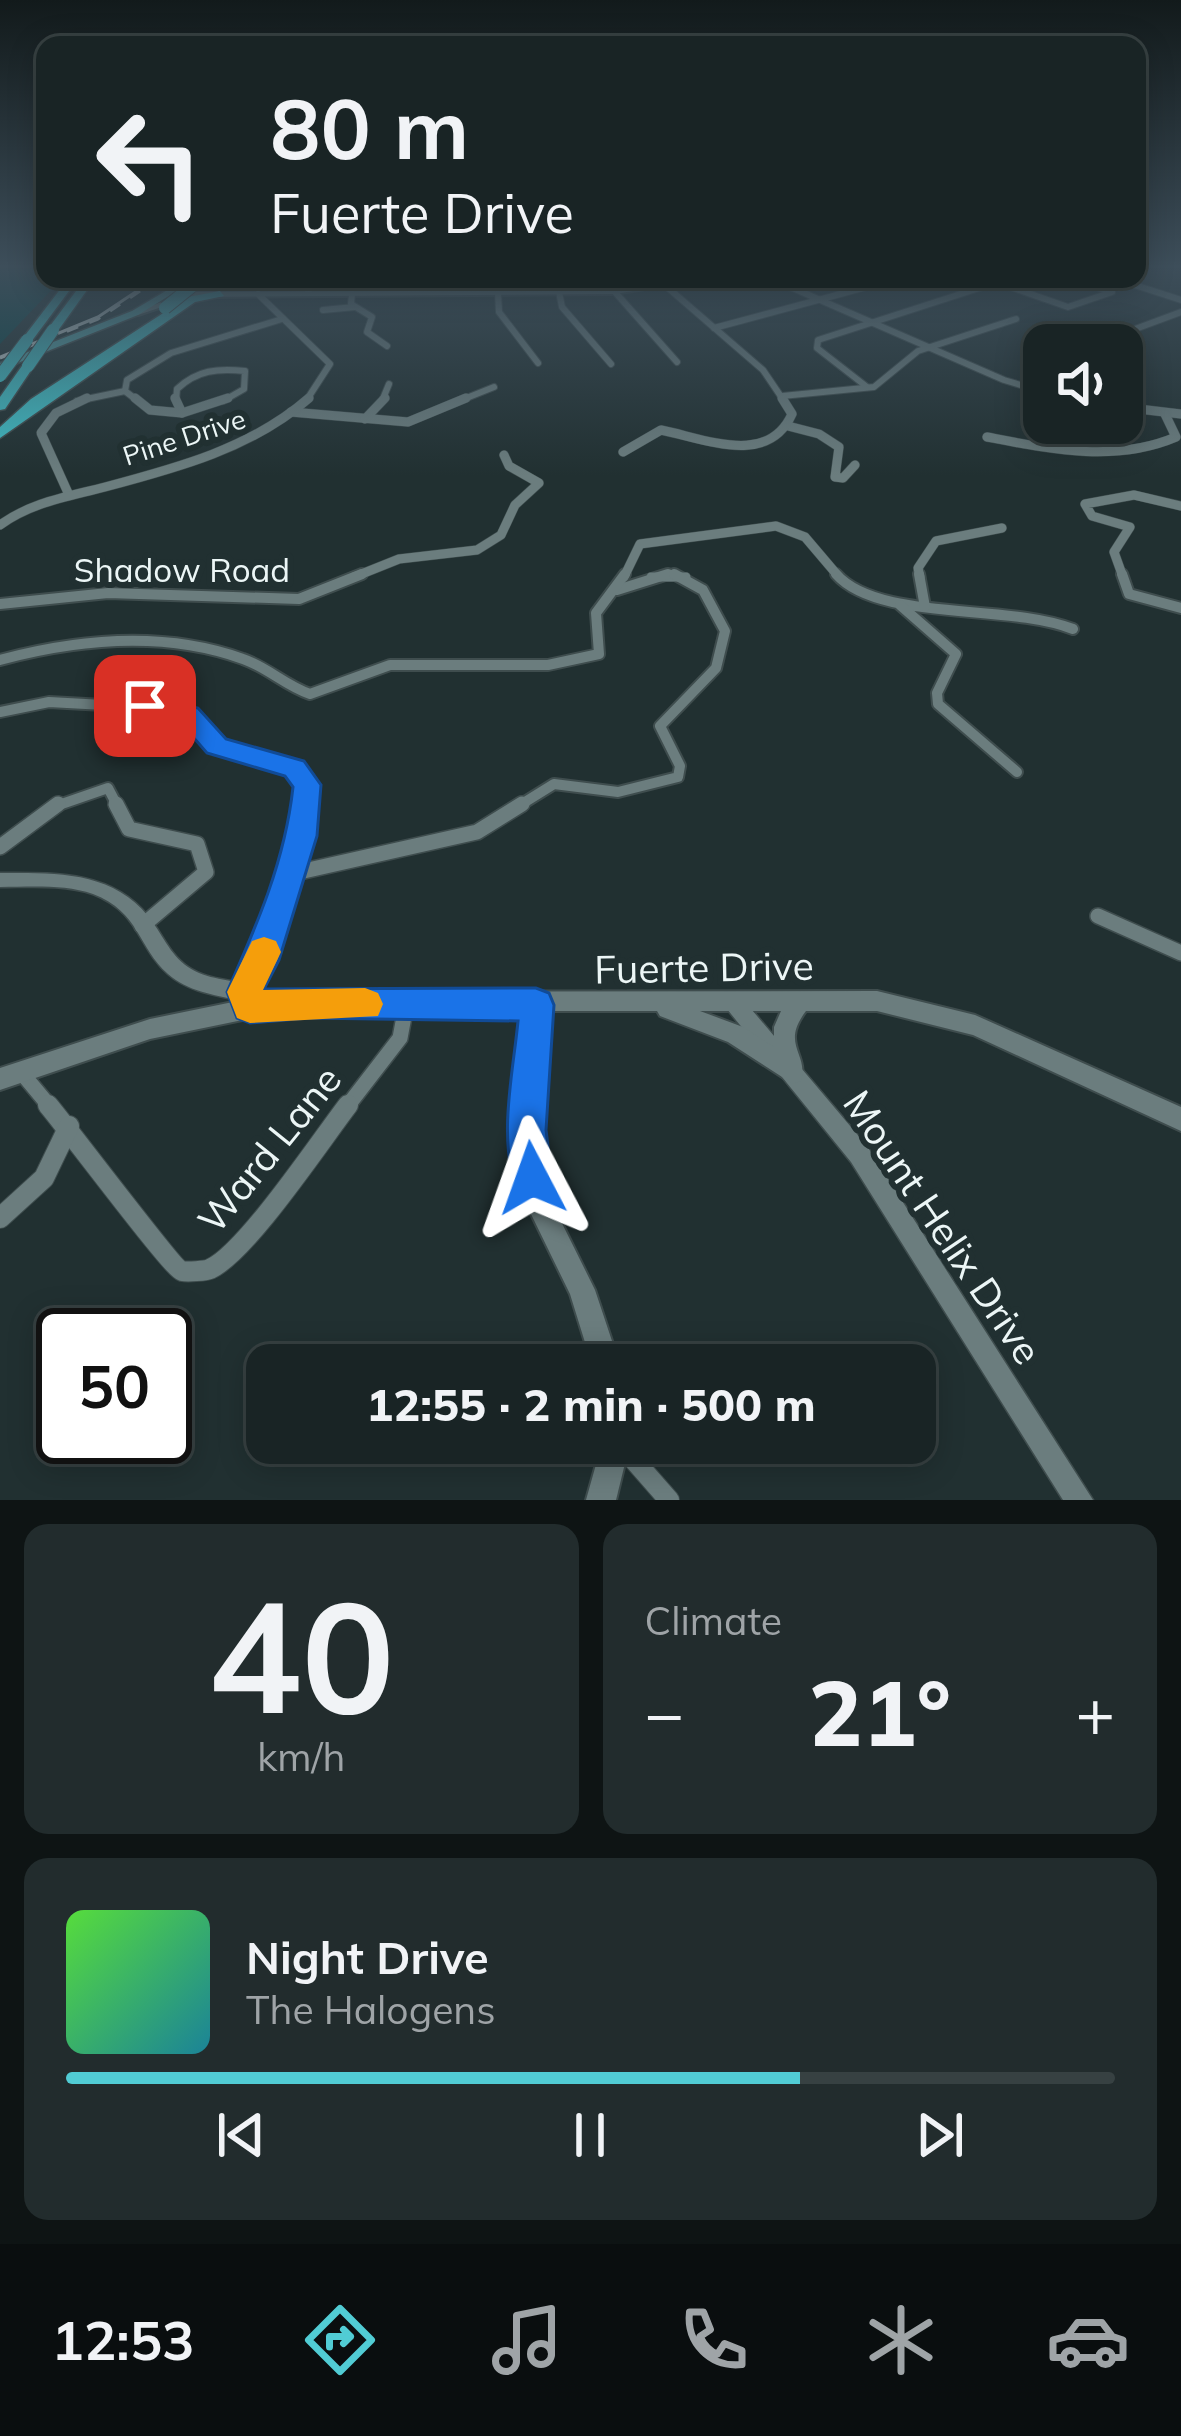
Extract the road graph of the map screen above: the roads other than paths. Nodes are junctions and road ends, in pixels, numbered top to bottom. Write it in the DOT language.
graph roads {
  1 [pos="30,336"];
  2 [pos="48,336"];
  3 [pos="81,336"];
  4 [pos="126,336"];
  5 [pos="229,336"];
  6 [pos="300,336"];
  7 [pos="373,336"];
  8 [pos="517,336"];
  9 [pos="586,336"];
  10 [pos="654,336"];
  11 [pos="723,336"];
  12 [pos="829,336"];
  13 [pos="901,336"];
  14 [pos="966,336"];
  15 [pos="387,346"];
  16 [pos="929,348"];
  17 [pos="677,362"];
  18 [pos="538,363"];
  19 [pos="611,364"];
  20 [pos="0,371"];
  21 [pos="389,384"];
  22 [pos="1023,384"];
  23 [pos="867,386"];
  24 [pos="494,387"];
  25 [pos="124,392"];
  26 [pos="782,396"];
  27 [pos="0,406"];
  28 [pos="1143,410"];
  29 [pos="291,412"];
  30 [pos="182,413"];
  31 [pos="1181,414"];
  32 [pos="1165,415"];
  33 [pos="365,419"];
  34 [pos="788,426"];
  35 [pos="0,434"];
  36 [pos="987,436"];
  37 [pos="623,452"];
  38 [pos="504,454"];
  39 [pos="855,465"];
  40 [pos="69,495"];
  41 [pos="1181,506"];
  42 [pos="0,525"];
  43 [pos="1002,528"];
  44 [pos="617,590"];
  45 [pos="0,604"];
  46 [pos="899,604"];
  47 [pos="925,607"];
  48 [pos="1181,608"];
  49 [pos="1073,629"];
  50 [pos="0,660"];
  51 [pos="0,712"];
  52 [pos="1017,772"];
  53 [pos="0,847"];
  54 [pos="286,875"];
  55 [pos="0,880"];
  56 [pos="1098,916"];
  57 [pos="142,926"];
  58 [pos="1181,953"];
  59 [pos="247,999"];
  60 [pos="800,1002"];
  61 [pos="734,1003"];
  62 [pos="649,1004"];
  63 [pos="536,1005"];
  64 [pos="406,1006"];
  65 [pos="793,1073"];
  66 [pos="10,1075"];
  67 [pos="1181,1119"];
  68 [pos="69,1126"];
  69 [pos="0,1218"];
  70 [pos="599,1344"];
  71 [pos="611,1464"];
  72 [pos="636,1464"];
  73 [pos="602,1500"];
  74 [pos="669,1500"];
  75 [pos="1079,1500"];
  1 -- 20 [label="highway, bridge"];
  2 -- 27 [label="highway, bridge"];
  3 -- 20 [label="main road"];
  4 -- 35 [label="highway"];
  5 -- 25 [label="street"];
  6 -- 29 [label="street, Pine Drive"];
  7 -- 15 [label="street"];
  8 -- 18 [label="street"];
  9 -- 19 [label="street"];
  10 -- 17 [label="street"];
  11 -- 26 [label="street"];
  12 -- 23 [label="street"];
  13 -- 16 [label="street"];
  14 -- 16 [label="street"];
  16 -- 22 [label="street"];
  16 -- 23 [label="street"];
  21 -- 33 [label="street"];
  23 -- 26 [label="street"];
  24 -- 33 [label="street"];
  25 -- 30 [label="street"];
  25 -- 40 [label="street"];
  26 -- 34 [label="street"];
  28 -- 32 [label="street"];
  29 -- 33 [label="street"];
  29 -- 40 [label="street, Pine Drive"];
  30 -- 30 [label="street"];
  31 -- 32 [label="street"];
  32 -- 36 [label="street"];
  34 -- 37 [label="street"];
  34 -- 39 [label="street"];
  38 -- 45 [label="street, Shadow Road"];
  40 -- 42 [label="street, Pine Drive"];
  41 -- 48 [label="street"];
  43 -- 47 [label="street"];
  44 -- 46 [label="street"];
  44 -- 50 [label="street"];
  44 -- 54 [label="street"];
  46 -- 47 [label="street"];
  46 -- 52 [label="street"];
  47 -- 49 [label="street"];
  51 -- 54 [label="street"];
  53 -- 57 [label="street"];
  54 -- 59 [label="street"];
  55 -- 57 [label="street"];
  56 -- 58 [label="street"];
  57 -- 59 [label="street"];
  59 -- 64 [label="main road, Fuerte Drive"];
  59 -- 66 [label="main road, Fuerte Drive"];
  60 -- 61 [label="main road, Fuerte Drive"];
  60 -- 65 [label="main road"];
  60 -- 67 [label="main road, Fuerte Drive"];
  61 -- 62 [label="main road, Fuerte Drive"];
  61 -- 65 [label="street, Mount Helix Drive"];
  62 -- 63 [label="main road, Fuerte Drive"];
  62 -- 65 [label="main road"];
  63 -- 64 [label="main road, Fuerte Drive"];
  63 -- 70 [label="main road"];
  64 -- 68 [label="street, Ward Lane"];
  65 -- 75 [label="street, Mount Helix Drive"];
  66 -- 68 [label="street, Ward Lane"];
  68 -- 69 [label="street"];
  71 -- 73 [label="main road"];
  72 -- 74 [label="street"];
}
